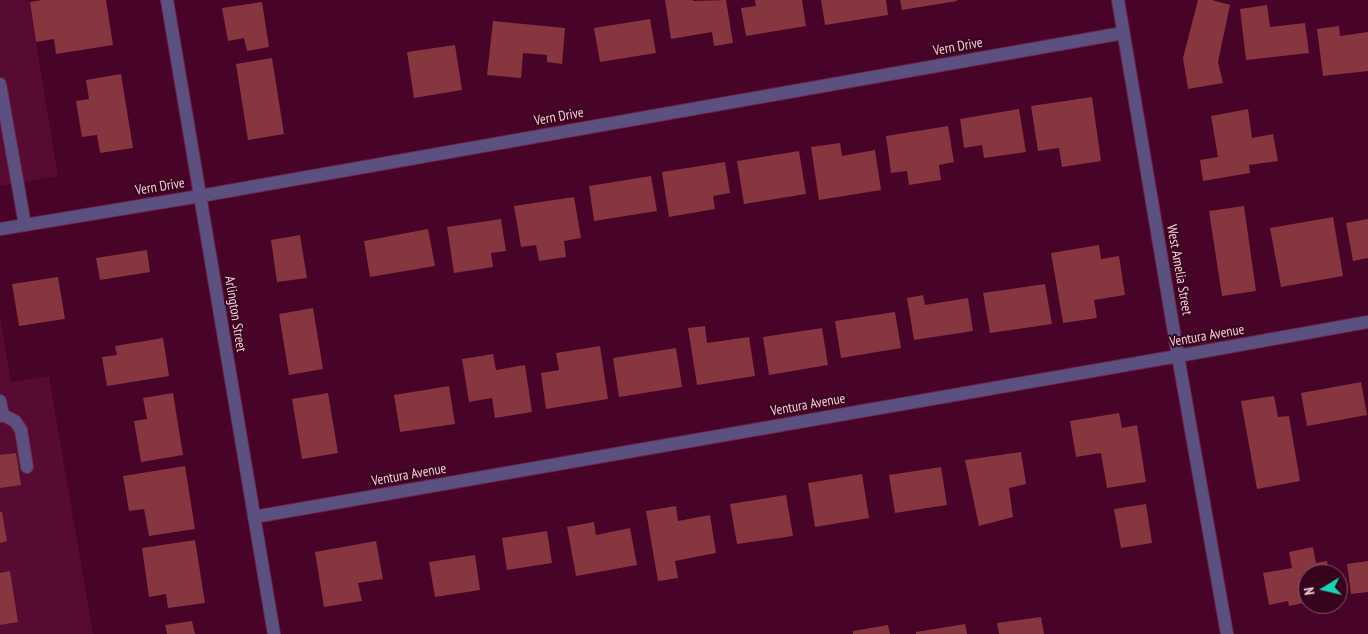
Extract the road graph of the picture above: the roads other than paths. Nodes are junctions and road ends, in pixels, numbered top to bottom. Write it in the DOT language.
graph roads {
  1 [pos="167,0"];
  2 [pos="1118,0"];
  3 [pos="1123,33"];
  4 [pos="0,84"];
  5 [pos="200,196"];
  6 [pos="25,225"];
  7 [pos="0,229"];
  8 [pos="1368,322"];
  9 [pos="1178,356"];
  10 [pos="0,401"];
  11 [pos="2,415"];
  12 [pos="27,467"];
  13 [pos="254,517"];
  14 [pos="274,634"];
  15 [pos="1227,634"];
  1 -- 5 [label="street, Arlington Street"];
  2 -- 3 [label="street, West Amelia Street"];
  3 -- 5 [label="street, Vern Drive"];
  3 -- 9 [label="street, West Amelia Street"];
  4 -- 6 [label="street"];
  5 -- 6 [label="street, Vern Drive"];
  5 -- 13 [label="street, Arlington Street"];
  6 -- 7 [label="street, Vern Drive"];
  8 -- 9 [label="street, Ventura Avenue"];
  9 -- 13 [label="street, Ventura Avenue"];
  9 -- 15 [label="street, West Amelia Street"];
  10 -- 11 [label="street"];
  11 -- 12 [label="street"];
  13 -- 14 [label="street, Arlington Street"];
}
